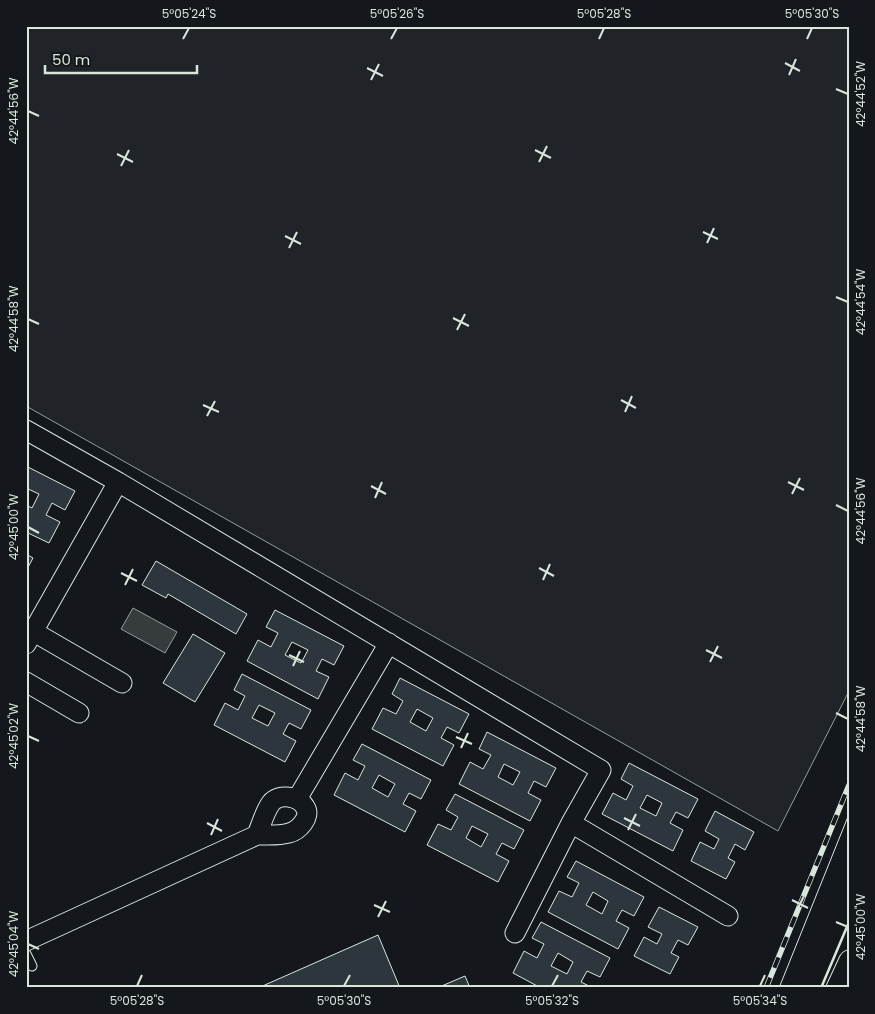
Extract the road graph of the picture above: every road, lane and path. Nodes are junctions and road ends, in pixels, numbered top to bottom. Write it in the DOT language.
graph roads {
  1 [pos="26,430"];
  2 [pos="118,482"];
  3 [pos="30,638"];
  4 [pos="389,643"];
  5 [pos="26,682"];
  6 [pos="122,683"];
  7 [pos="79,713"];
  8 [pos="297,799"];
  9 [pos="571,823"];
  10 [pos="258,835"];
  11 [pos="728,916"];
  12 [pos="515,933"];
  13 [pos="26,941"];
  14 [pos="26,954"];
  15 [pos="849,960"];
  16 [pos="32,966"];
  17 [pos="836,988"];
  1 -- 2 [label="street"];
  2 -- 3 [label="street"];
  2 -- 4 [label="street"];
  3 -- 6 [label="street"];
  4 -- 8 [label="street"];
  4 -- 9 [label="street"];
  5 -- 7 [label="street"];
  8 -- 10 [label="street"];
  8 -- 10 [label="street"];
  9 -- 11 [label="street"];
  9 -- 12 [label="street"];
  10 -- 13 [label="street"];
  14 -- 16 [label="lane"];
  15 -- 17 [label="street"];
}
